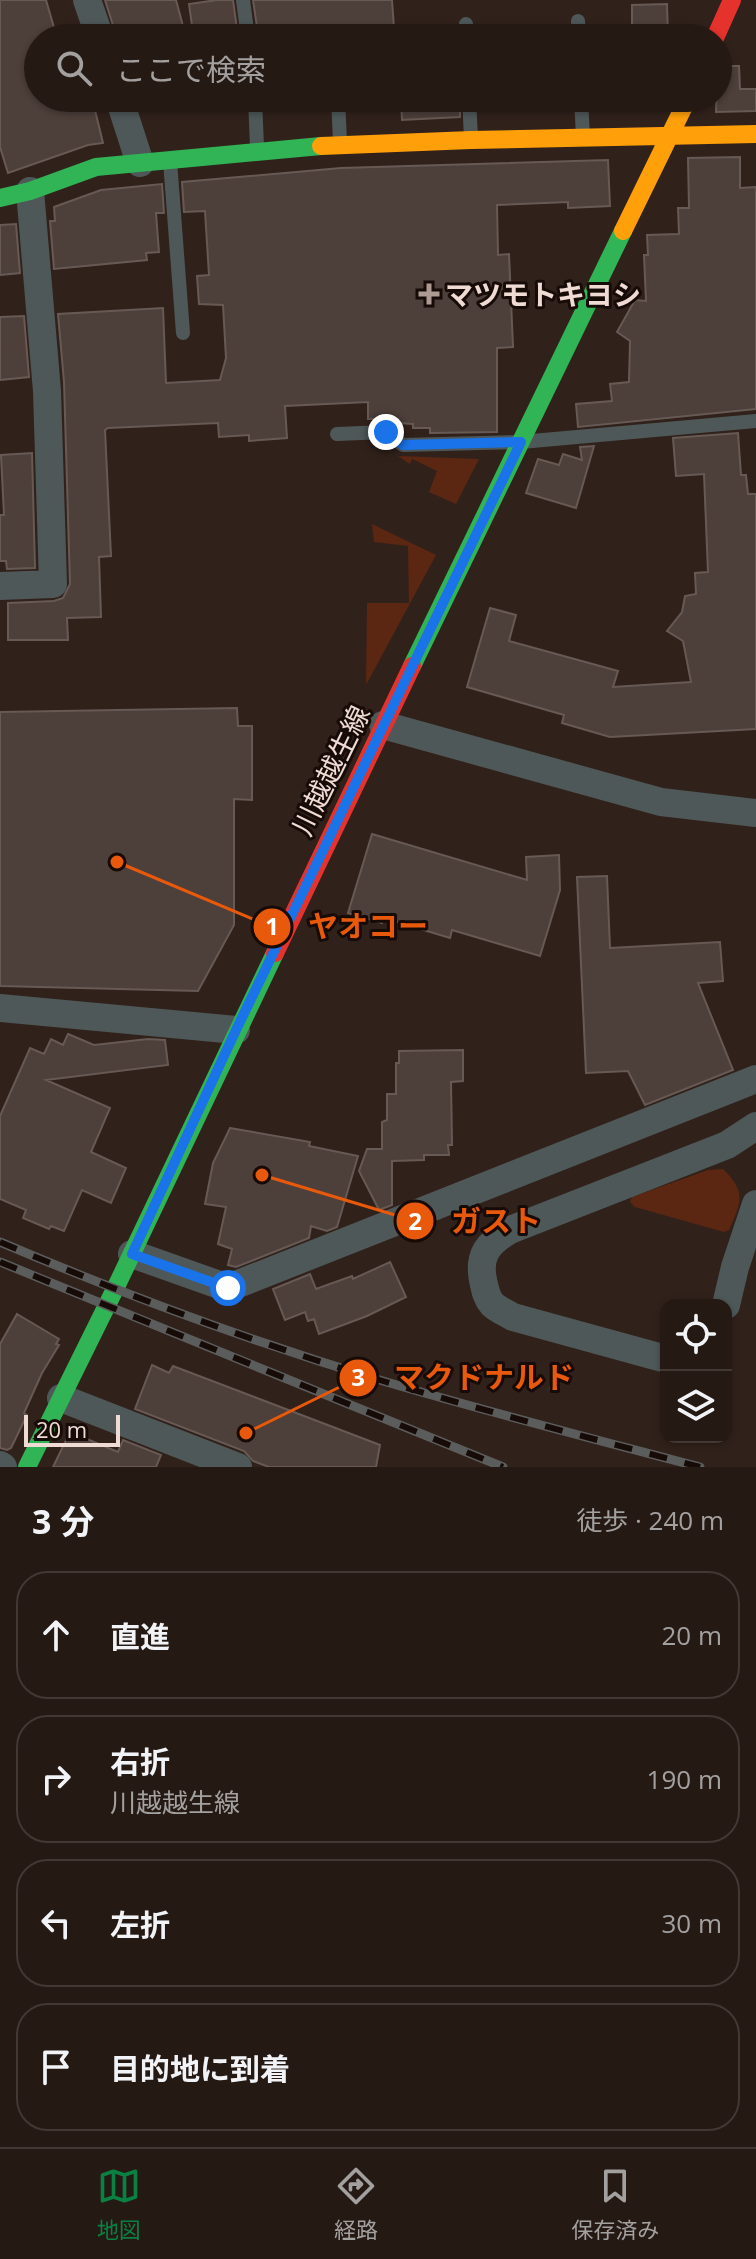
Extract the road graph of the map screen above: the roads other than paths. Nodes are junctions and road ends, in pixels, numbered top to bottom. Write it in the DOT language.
graph roads {
  1 [pos="87,0"];
  2 [pos="243,0"];
  3 [pos="732,0"];
  4 [pos="578,21"];
  5 [pos="95,24"];
  6 [pos="246,24"];
  7 [pos="578,24"];
  8 [pos="721,24"];
  9 [pos="124,112"];
  10 [pos="256,112"];
  11 [pos="339,112"];
  12 [pos="470,112"];
  13 [pos="582,112"];
  14 [pos="682,112"];
  15 [pos="756,134"];
  16 [pos="671,136"];
  17 [pos="583,137"];
  18 [pos="471,140"];
  19 [pos="340,145"];
  20 [pos="257,151"];
  21 [pos="170,160"];
  22 [pos="140,163"];
  23 [pos="30,191"];
  24 [pos="0,198"];
  25 [pos="183,333"];
  26 [pos="756,421"];
  27 [pos="337,434"];
  28 [pos="521,442"];
  29 [pos="0,586"];
  30 [pos="383,725"];
  31 [pos="756,813"];
  32 [pos="0,1008"];
  33 [pos="236,1030"];
  34 [pos="756,1079"];
  35 [pos="756,1126"];
  36 [pos="756,1204"];
  37 [pos="751,1237"];
  38 [pos="132,1254"];
  39 [pos="727,1299"];
  40 [pos="660,1357"];
  41 [pos="61,1398"];
  42 [pos="27,1467"];
  43 [pos="238,1467"];
  1 -- 5 [label="street"];
  2 -- 6 [label="lane"];
  3 -- 8 [label="main road"];
  4 -- 7 [label="lane"];
  9 -- 22 [label="street"];
  10 -- 20 [label="lane"];
  11 -- 19 [label="lane"];
  12 -- 18 [label="lane"];
  13 -- 17 [label="lane"];
  14 -- 16 [label="main road, 川越越生線"];
  15 -- 16 [label="main road"];
  16 -- 17 [label="main road"];
  16 -- 28 [label="main road, 川越越生線"];
  17 -- 18 [label="main road"];
  18 -- 19 [label="main road"];
  19 -- 20 [label="main road"];
  20 -- 21 [label="main road"];
  21 -- 22 [label="main road"];
  21 -- 25 [label="lane"];
  22 -- 23 [label="main road"];
  23 -- 24 [label="main road"];
  23 -- 29 [label="street"];
  26 -- 28 [label="lane"];
  27 -- 28 [label="lane"];
  28 -- 30 [label="main road, 川越越生線"];
  30 -- 31 [label="street"];
  30 -- 33 [label="main road, 川越越生線"];
  32 -- 33 [label="street"];
  33 -- 38 [label="main road, 川越越生線"];
  34 -- 38 [label="street"];
  35 -- 40 [label="street"];
  36 -- 37 [label="street"];
  37 -- 39 [label="street"];
  38 -- 41 [label="main road, 川越越生線"];
  41 -- 42 [label="main road, 川越越生線"];
  41 -- 43 [label="street"];
}
